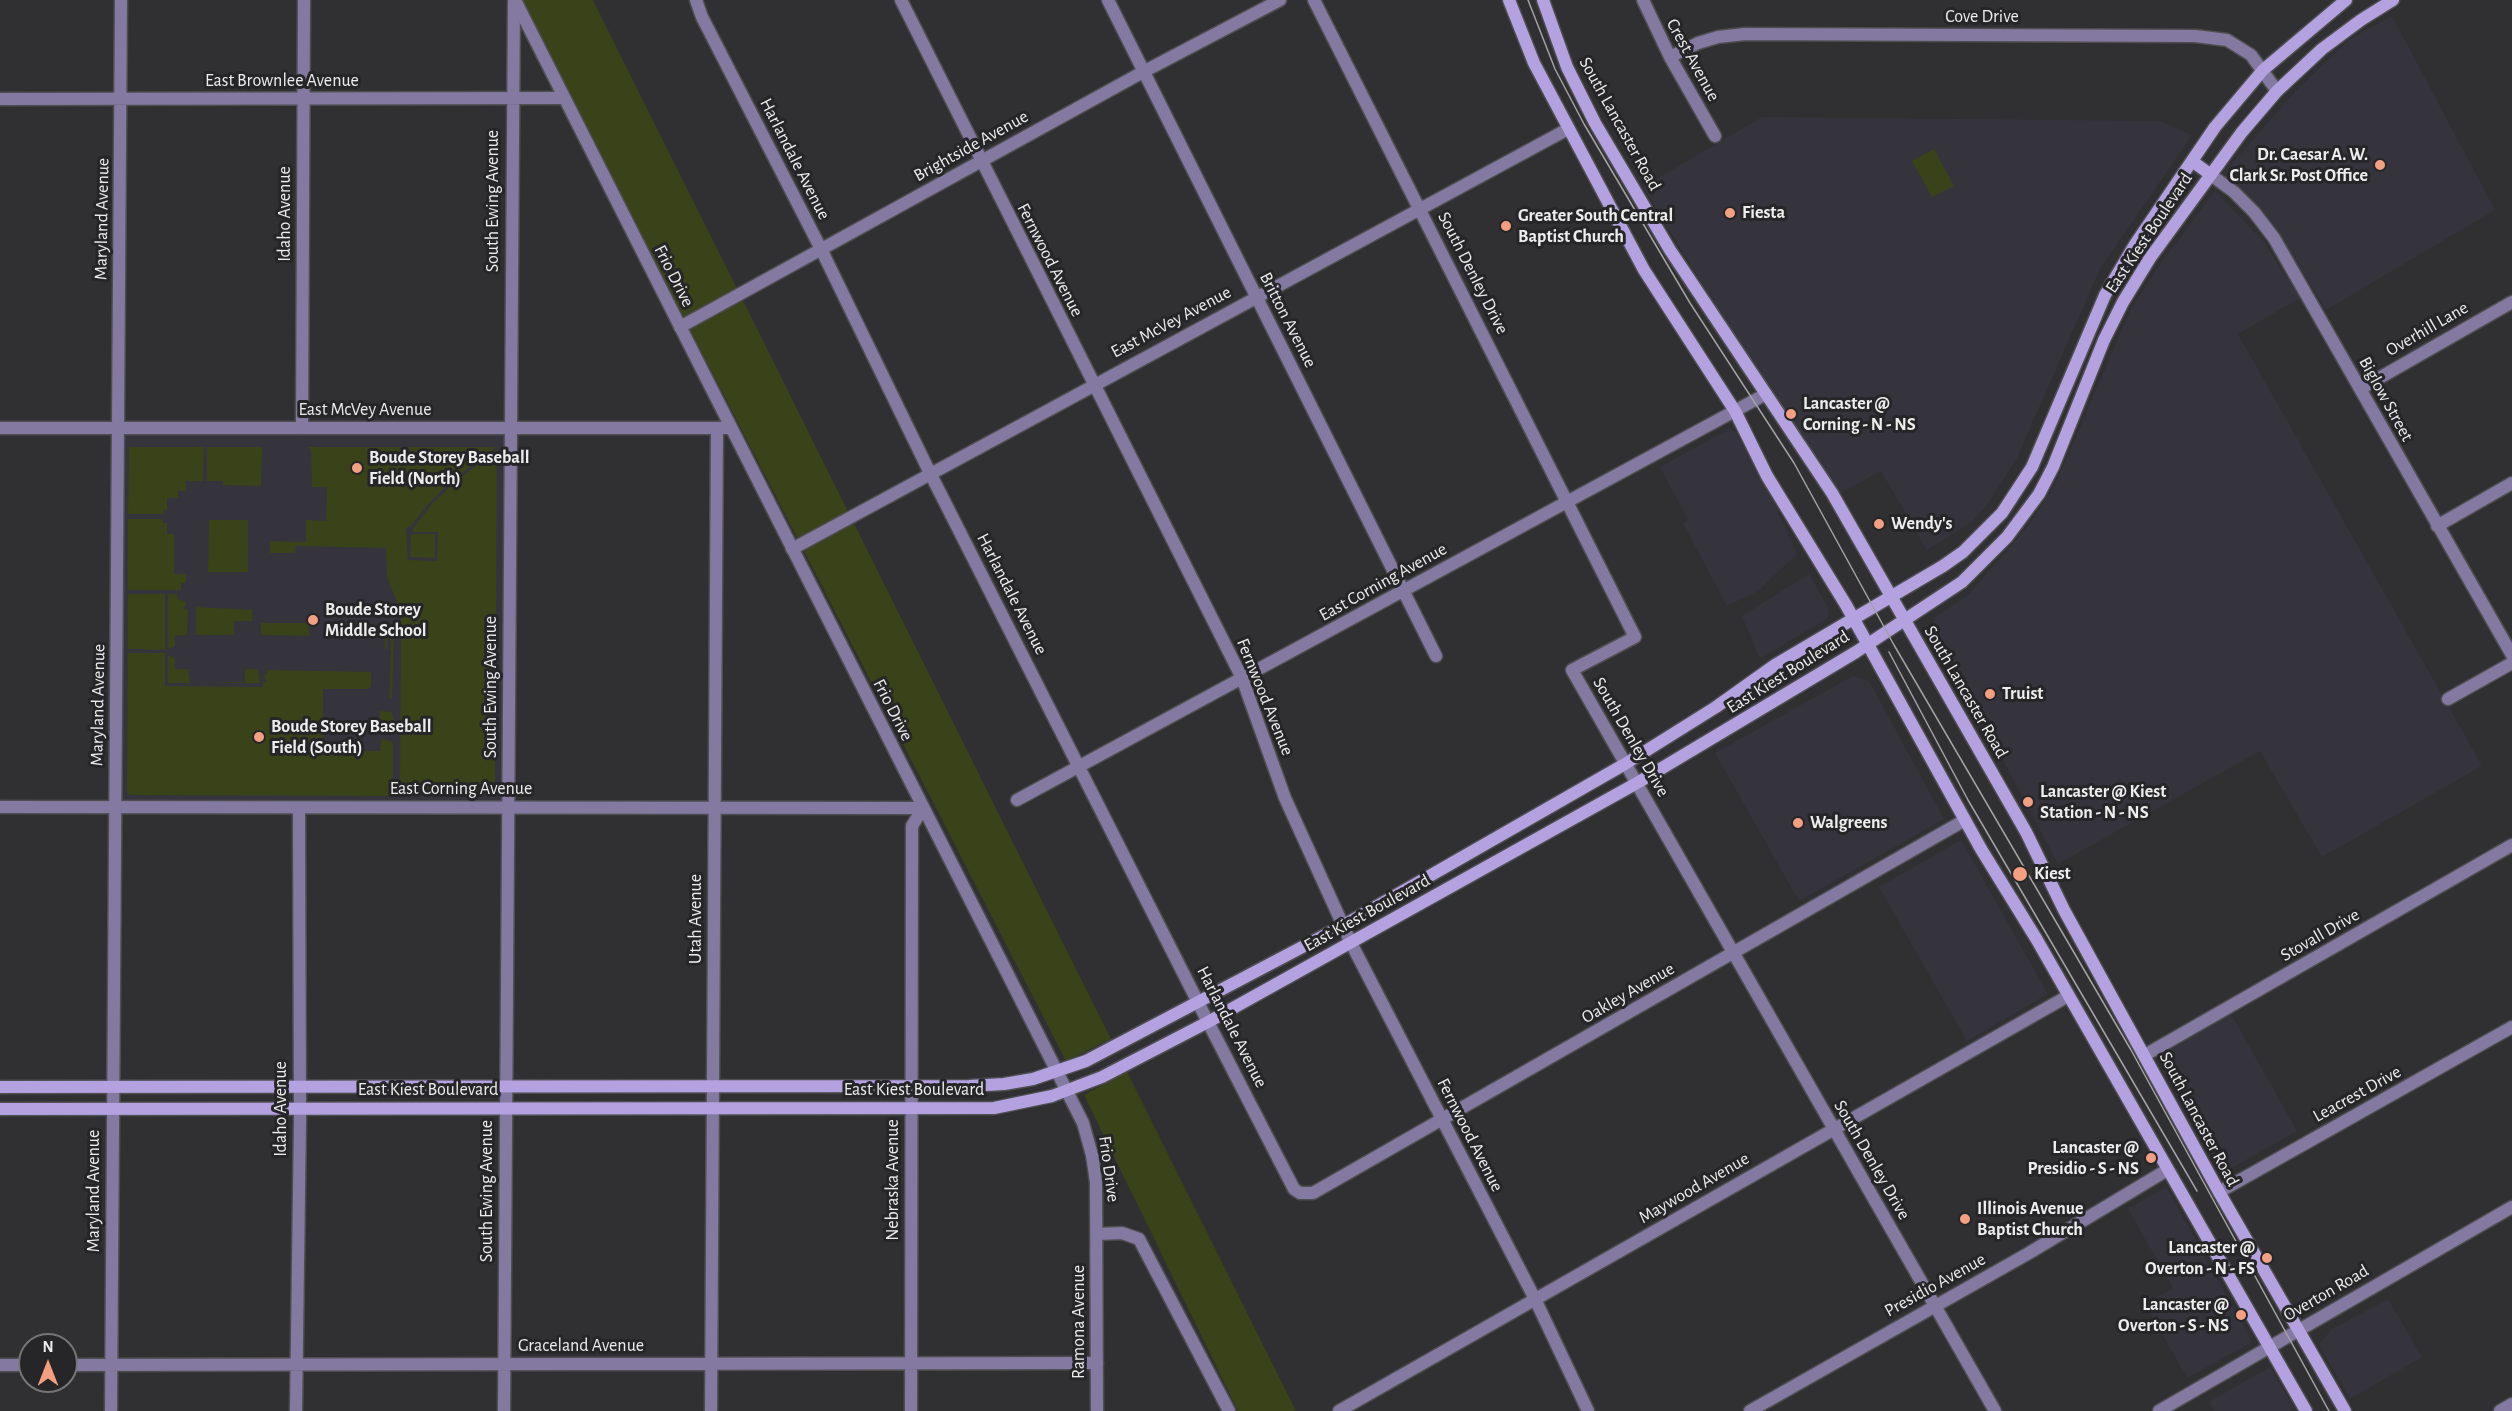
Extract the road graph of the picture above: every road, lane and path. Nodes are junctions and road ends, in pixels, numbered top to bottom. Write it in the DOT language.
graph roads {
  1 [pos="121,0"];
  2 [pos="304,0"];
  3 [pos="514,0"];
  4 [pos="696,0"];
  5 [pos="901,0"];
  6 [pos="1108,0"];
  7 [pos="1280,0"];
  8 [pos="1314,0"];
  9 [pos="1509,0"];
  10 [pos="1543,0"];
  11 [pos="1643,0"];
  12 [pos="2346,0"];
  13 [pos="2393,0"];
  14 [pos="1670,57"];
  15 [pos="2263,70"];
  16 [pos="1143,72"];
  17 [pos="2277,91"];
  18 [pos="564,98"];
  19 [pos="0,99"];
  20 [pos="304,99"];
  21 [pos="511,99"];
  22 [pos="121,100"];
  23 [pos="1568,129"];
  24 [pos="1715,136"];
  25 [pos="2192,161"];
  26 [pos="981,162"];
  27 [pos="2211,175"];
  28 [pos="1421,209"];
  29 [pos="821,249"];
  30 [pos="1256,297"];
  31 [pos="2512,302"];
  32 [pos="680,327"];
  33 [pos="1093,385"];
  34 [pos="2360,389"];
  35 [pos="1766,394"];
  36 [pos="1735,411"];
  37 [pos="509,427"];
  38 [pos="0,428"];
  39 [pos="118,428"];
  40 [pos="302,428"];
  41 [pos="724,428"];
  42 [pos="930,473"];
  43 [pos="2512,483"];
  44 [pos="1568,502"];
  45 [pos="2437,526"];
  46 [pos="792,549"];
  47 [pos="1405,592"];
  48 [pos="1891,597"];
  49 [pos="1854,618"];
  50 [pos="1905,621"];
  51 [pos="1867,644"];
  52 [pos="2512,655"];
  53 [pos="1436,656"];
  54 [pos="2512,663"];
  55 [pos="1242,678"];
  56 [pos="2448,699"];
  57 [pos="1625,764"];
  58 [pos="1080,767"];
  59 [pos="1637,783"];
  60 [pos="1017,800"];
  61 [pos="0,807"];
  62 [pos="115,807"];
  63 [pos="508,807"];
  64 [pos="715,807"];
  65 [pos="299,808"];
  66 [pos="923,808"];
  67 [pos="1965,820"];
  68 [pos="2512,845"];
  69 [pos="1344,926"];
  70 [pos="1351,943"];
  71 [pos="1733,953"];
  72 [pos="2068,996"];
  73 [pos="1198,1002"];
  74 [pos="1208,1023"];
  75 [pos="2512,1027"];
  76 [pos="2145,1055"];
  77 [pos="1057,1072"];
  78 [pos="114,1086"];
  79 [pos="299,1086"];
  80 [pos="506,1086"];
  81 [pos="714,1086"];
  82 [pos="912,1086"];
  83 [pos="0,1087"];
  84 [pos="1067,1092"];
  85 [pos="113,1108"];
  86 [pos="300,1108"];
  87 [pos="506,1108"];
  88 [pos="714,1108"];
  89 [pos="911,1108"];
  90 [pos="0,1109"];
  91 [pos="1442,1120"];
  92 [pos="1833,1129"];
  93 [pos="2167,1170"];
  94 [pos="2219,1192"];
  95 [pos="1307,1194"];
  96 [pos="2512,1207"];
  97 [pos="1097,1234"];
  98 [pos="1535,1299"];
  99 [pos="1936,1305"];
  100 [pos="2299,1329"];
  101 [pos="2270,1347"];
  102 [pos="711,1363"];
  103 [pos="911,1363"];
  104 [pos="1097,1363"];
  105 [pos="296,1364"];
  106 [pos="0,1365"];
  107 [pos="18,1365"];
  108 [pos="78,1365"];
  109 [pos="111,1365"];
  110 [pos="504,1365"];
  111 [pos="2512,1404"];
  112 [pos="111,1411"];
  113 [pos="296,1411"];
  114 [pos="504,1411"];
  115 [pos="711,1411"];
  116 [pos="911,1411"];
  117 [pos="1097,1411"];
  118 [pos="1229,1411"];
  119 [pos="1339,1411"];
  120 [pos="1588,1411"];
  121 [pos="1750,1411"];
  122 [pos="1995,1411"];
  123 [pos="2159,1411"];
  124 [pos="2306,1411"];
  125 [pos="2346,1411"];
  126 [pos="2500,1411"];
  1 -- 22 [label="street, Maryland Avenue"];
  2 -- 20 [label="street, Idaho Avenue"];
  3 -- 18 [label="street, Frio Drive"];
  3 -- 21 [label="street, South Ewing Avenue"];
  4 -- 29 [label="street, Harlandale Avenue"];
  5 -- 26 [label="street, Fernwood Avenue"];
  6 -- 16 [label="street, Britton Avenue"];
  7 -- 16 [label="street, Brightside Avenue"];
  8 -- 28 [label="street, South Denley Drive"];
  9 -- 23 [label="main road"];
  10 -- 35 [label="main road, South Lancaster Road"];
  11 -- 14 [label="street, Crest Avenue"];
  12 -- 15 [label="main road, East Kiest Boulevard"];
  13 -- 17 [label="main road, East Kiest Boulevard"];
  14 -- 15 [label="street, Cove Drive"];
  14 -- 24 [label="street, Crest Avenue"];
  15 -- 17 [label="street, Cove Drive"];
  15 -- 25 [label="main road, East Kiest Boulevard"];
  16 -- 26 [label="street, Brightside Avenue"];
  16 -- 30 [label="street, Britton Avenue"];
  17 -- 27 [label="main road, East Kiest Boulevard"];
  18 -- 21 [label="street, East Brownlee Avenue"];
  18 -- 32 [label="street, Frio Drive"];
  19 -- 22 [label="street, East Brownlee Avenue"];
  20 -- 21 [label="street, East Brownlee Avenue"];
  20 -- 22 [label="street, East Brownlee Avenue"];
  20 -- 40 [label="street, Idaho Avenue"];
  21 -- 37 [label="street, South Ewing Avenue"];
  22 -- 39 [label="street, Maryland Avenue"];
  23 -- 28 [label="street, East McVey Avenue"];
  23 -- 36 [label="main road"];
  25 -- 27 [label="main road"];
  25 -- 48 [label="main road, East Kiest Boulevard"];
  26 -- 29 [label="street, Brightside Avenue"];
  26 -- 33 [label="street, Fernwood Avenue"];
  27 -- 34 [label="street, Biglow Street"];
  27 -- 50 [label="main road, East Kiest Boulevard"];
  28 -- 30 [label="street, East McVey Avenue"];
  28 -- 44 [label="street, South Denley Drive"];
  29 -- 32 [label="street, Brightside Avenue"];
  29 -- 42 [label="street, Harlandale Avenue"];
  30 -- 33 [label="street, East McVey Avenue"];
  30 -- 47 [label="street, Britton Avenue"];
  31 -- 34 [label="street, Overhill Lane"];
  32 -- 41 [label="street, Frio Drive"];
  33 -- 42 [label="street, East McVey Avenue"];
  33 -- 55 [label="street, Fernwood Avenue"];
  34 -- 45 [label="street, Biglow Street"];
  35 -- 36 [label="street, East Corning Avenue"];
  35 -- 48 [label="main road, South Lancaster Road"];
  36 -- 44 [label="street, East Corning Avenue"];
  36 -- 49 [label="main road"];
  37 -- 40 [label="street, East McVey Avenue"];
  37 -- 41 [label="street, East McVey Avenue"];
  37 -- 63 [label="street, South Ewing Avenue"];
  38 -- 39 [label="street, East McVey Avenue"];
  39 -- 40 [label="street, East McVey Avenue"];
  39 -- 62 [label="street, Maryland Avenue"];
  41 -- 46 [label="street, Frio Drive"];
  41 -- 64 [label="street, Utah Avenue"];
  42 -- 46 [label="street, East McVey Avenue"];
  42 -- 58 [label="street, Harlandale Avenue"];
  43 -- 45 [label="street"];
  44 -- 47 [label="street, East Corning Avenue"];
  44 -- 57 [label="street, South Denley Drive"];
  45 -- 52 [label="street, Biglow Street"];
  46 -- 66 [label="street, Frio Drive"];
  47 -- 53 [label="street, Britton Avenue"];
  47 -- 55 [label="street, East Corning Avenue"];
  48 -- 49 [label="main road, East Kiest Boulevard"];
  48 -- 50 [label="main road, South Lancaster Road"];
  49 -- 51 [label="main road"];
  49 -- 57 [label="main road, East Kiest Boulevard"];
  50 -- 51 [label="main road, East Kiest Boulevard"];
  50 -- 76 [label="main road, South Lancaster Road"];
  51 -- 59 [label="main road, East Kiest Boulevard"];
  51 -- 67 [label="main road"];
  54 -- 56 [label="street"];
  55 -- 58 [label="street, East Corning Avenue"];
  55 -- 69 [label="street, Fernwood Avenue"];
  57 -- 59 [label="street, South Denley Drive"];
  57 -- 69 [label="main road, East Kiest Boulevard"];
  58 -- 60 [label="street, East Corning Avenue"];
  58 -- 73 [label="street, Harlandale Avenue"];
  59 -- 70 [label="main road, East Kiest Boulevard"];
  59 -- 71 [label="street, South Denley Drive"];
  61 -- 62 [label="street, East Corning Avenue"];
  62 -- 65 [label="street, East Corning Avenue"];
  62 -- 78 [label="street, Maryland Avenue"];
  63 -- 64 [label="street, East Corning Avenue"];
  63 -- 65 [label="street, East Corning Avenue"];
  63 -- 80 [label="street, South Ewing Avenue"];
  64 -- 66 [label="street, East Corning Avenue"];
  64 -- 81 [label="street, Utah Avenue"];
  65 -- 79 [label="street, Idaho Avenue"];
  66 -- 77 [label="street, Frio Drive"];
  66 -- 82 [label="street, Nebraska Avenue"];
  67 -- 71 [label="street, Oakley Avenue"];
  67 -- 72 [label="main road"];
  68 -- 76 [label="street, Stovall Drive"];
  69 -- 70 [label="street, Fernwood Avenue"];
  69 -- 73 [label="main road, East Kiest Boulevard"];
  70 -- 74 [label="main road, East Kiest Boulevard"];
  70 -- 91 [label="street, Fernwood Avenue"];
  71 -- 91 [label="street, Oakley Avenue"];
  71 -- 92 [label="street, South Denley Drive"];
  72 -- 92 [label="street, Maywood Avenue"];
  72 -- 93 [label="main road"];
  73 -- 74 [label="street, Harlandale Avenue"];
  73 -- 77 [label="main road, East Kiest Boulevard"];
  74 -- 84 [label="main road, East Kiest Boulevard"];
  74 -- 95 [label="street, Harlandale Avenue"];
  75 -- 94 [label="street, Leacrest Drive"];
  76 -- 94 [label="main road, South Lancaster Road"];
  77 -- 82 [label="main road, East Kiest Boulevard"];
  77 -- 84 [label="street, Frio Drive"];
  78 -- 79 [label="main road, East Kiest Boulevard"];
  78 -- 83 [label="main road, East Kiest Boulevard"];
  78 -- 85 [label="street, Maryland Avenue"];
  79 -- 80 [label="main road, East Kiest Boulevard"];
  79 -- 86 [label="street, Idaho Avenue"];
  80 -- 81 [label="main road, East Kiest Boulevard"];
  80 -- 87 [label="street, South Ewing Avenue"];
  81 -- 82 [label="main road, East Kiest Boulevard"];
  81 -- 88 [label="street, Utah Avenue"];
  82 -- 89 [label="street, Nebraska Avenue"];
  84 -- 89 [label="main road, East Kiest Boulevard"];
  84 -- 97 [label="street, Frio Drive"];
  85 -- 86 [label="main road, East Kiest Boulevard"];
  85 -- 90 [label="main road, East Kiest Boulevard"];
  85 -- 109 [label="street, Maryland Avenue"];
  86 -- 87 [label="main road, East Kiest Boulevard"];
  86 -- 105 [label="street, Idaho Avenue"];
  87 -- 88 [label="main road, East Kiest Boulevard"];
  87 -- 110 [label="street, South Ewing Avenue"];
  88 -- 89 [label="main road, East Kiest Boulevard"];
  88 -- 102 [label="street, Utah Avenue"];
  89 -- 103 [label="street, Nebraska Avenue"];
  91 -- 95 [label="street, Oakley Avenue"];
  91 -- 98 [label="street, Fernwood Avenue"];
  92 -- 98 [label="street, Maywood Avenue"];
  92 -- 99 [label="street, South Denley Drive"];
  93 -- 99 [label="street, Presidio Avenue"];
  93 -- 101 [label="main road"];
  94 -- 100 [label="main road, South Lancaster Road"];
  96 -- 100 [label="street, Overton Road"];
  97 -- 104 [label="street, Ramona Avenue"];
  97 -- 118 [label="street"];
  98 -- 119 [label="street, Maywood Avenue"];
  98 -- 120 [label="street, Fernwood Avenue"];
  99 -- 121 [label="street, Presidio Avenue"];
  99 -- 122 [label="street, South Denley Drive"];
  100 -- 101 [label="street, Overton Road"];
  100 -- 125 [label="main road, South Lancaster Road"];
  101 -- 123 [label="street, Overton Road"];
  101 -- 124 [label="main road"];
  102 -- 103 [label="street, Graceland Avenue"];
  102 -- 110 [label="street, Graceland Avenue"];
  102 -- 115 [label="street, Utah Avenue"];
  103 -- 104 [label="street, Graceland Avenue"];
  103 -- 116 [label="street, Nebraska Avenue"];
  104 -- 117 [label="street, Ramona Avenue"];
  105 -- 109 [label="street, Graceland Avenue"];
  105 -- 110 [label="street, Graceland Avenue"];
  105 -- 113 [label="street, Idaho Avenue"];
  106 -- 107 [label="street"];
  108 -- 109 [label="street, Graceland Avenue"];
  109 -- 112 [label="street, Maryland Avenue"];
  110 -- 114 [label="street, South Ewing Avenue"];
  111 -- 126 [label="street"];
}
